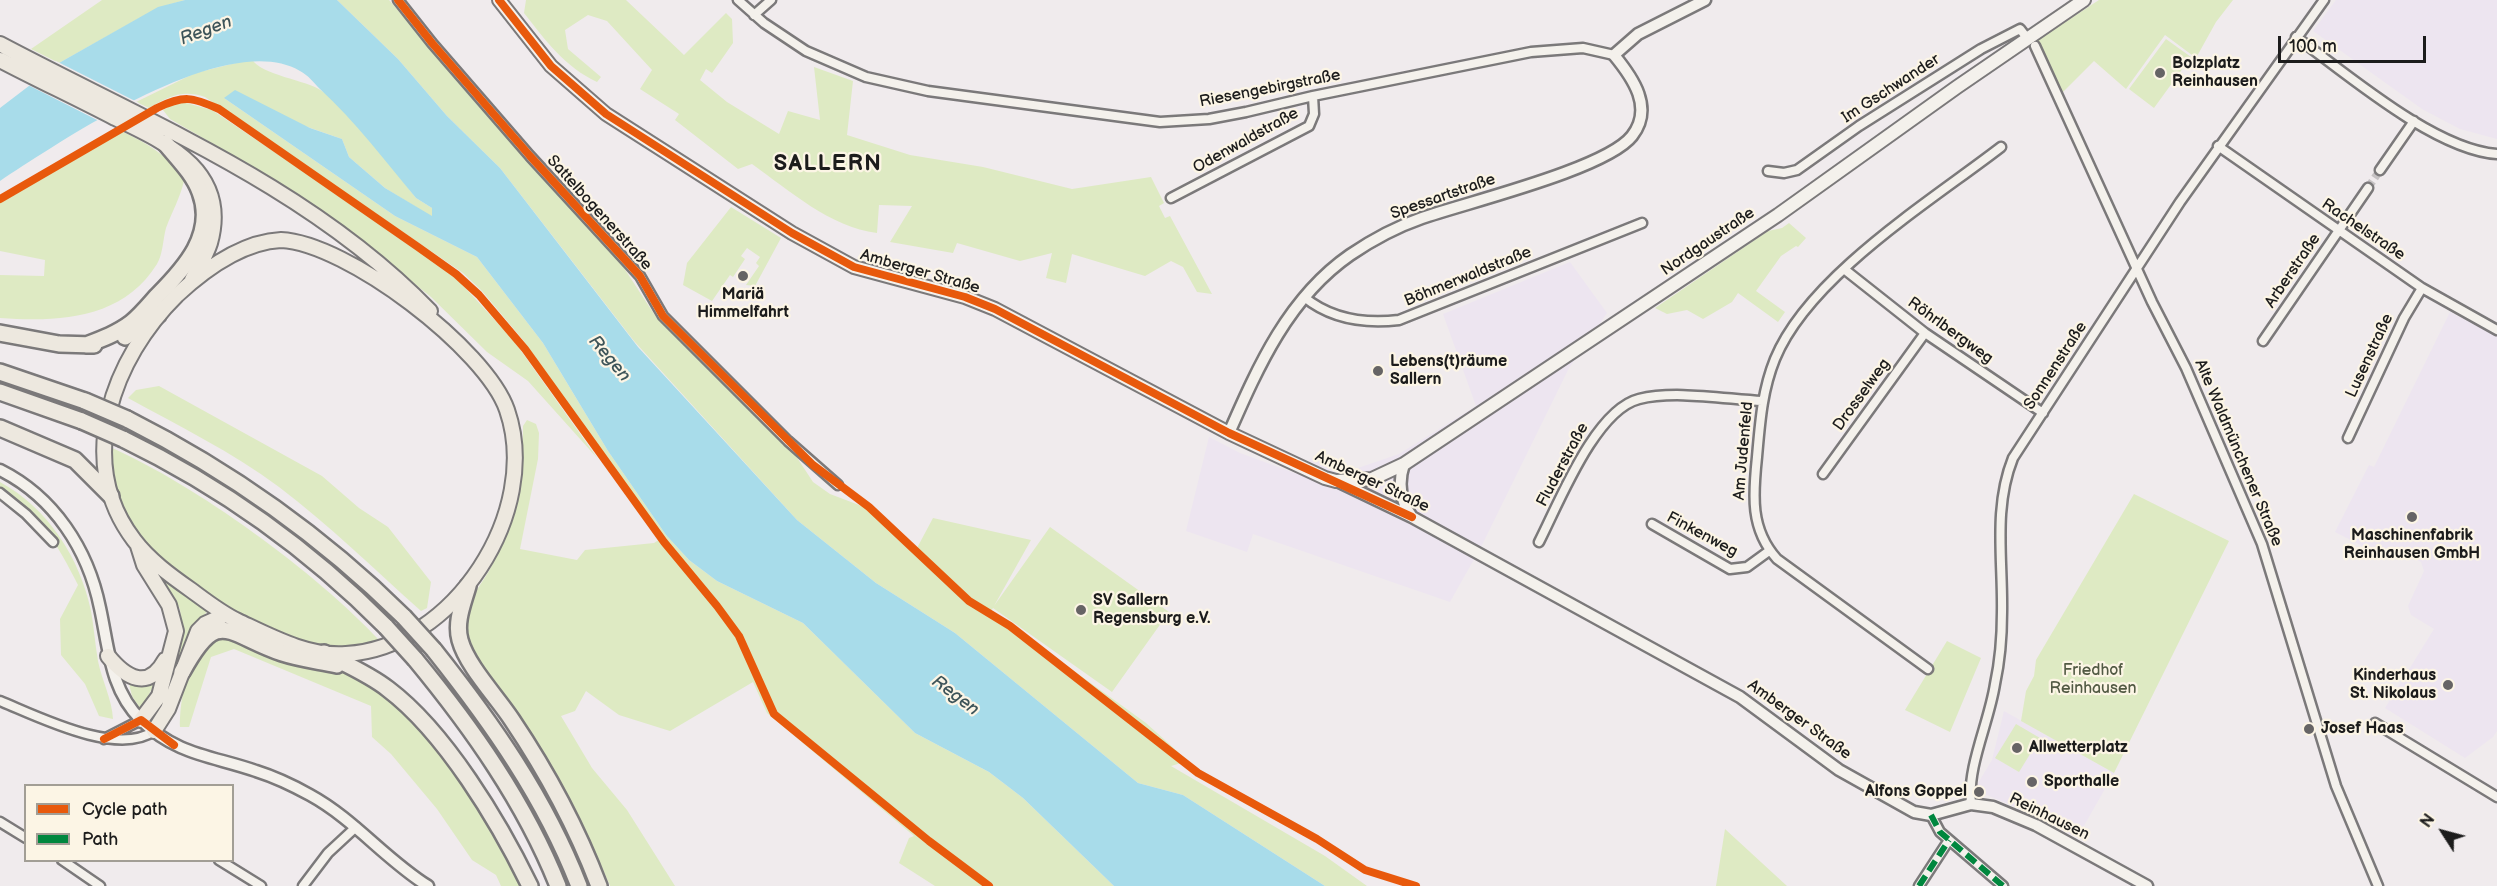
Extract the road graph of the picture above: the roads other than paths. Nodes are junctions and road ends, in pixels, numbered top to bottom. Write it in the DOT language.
graph roads {
  1 [pos="398,0"];
  2 [pos="499,0"];
  3 [pos="738,0"];
  4 [pos="771,0"];
  5 [pos="1705,0"];
  6 [pos="2084,0"];
  7 [pos="2324,0"];
  8 [pos="754,15"];
  9 [pos="2296,38"];
  10 [pos="2031,42"];
  11 [pos="0,44"];
  12 [pos="1614,55"];
  13 [pos="0,60"];
  14 [pos="1313,96"];
  15 [pos="2414,121"];
  16 [pos="165,143"];
  17 [pos="2218,146"];
  18 [pos="2001,147"];
  19 [pos="2497,154"];
  20 [pos="2380,170"];
  21 [pos="1768,171"];
  22 [pos="2368,188"];
  23 [pos="1171,198"];
  24 [pos="1642,223"];
  25 [pos="2337,232"];
  26 [pos="1844,269"];
  27 [pos="2136,269"];
  28 [pos="191,282"];
  29 [pos="2422,288"];
  30 [pos="1304,297"];
  31 [pos="158,315"];
  32 [pos="2497,330"];
  33 [pos="0,333"];
  34 [pos="1925,333"];
  35 [pos="2263,341"];
  36 [pos="86,345"];
  37 [pos="460,347"];
  38 [pos="0,372"];
  39 [pos="0,392"];
  40 [pos="1762,400"];
  41 [pos="2043,413"];
  42 [pos="0,428"];
  43 [pos="1229,433"];
  44 [pos="2348,438"];
  45 [pos="1404,464"];
  46 [pos="0,470"];
  47 [pos="1823,474"];
  48 [pos="1336,481"];
  49 [pos="838,485"];
  50 [pos="0,493"];
  51 [pos="111,496"];
  52 [pos="1412,517"];
  53 [pos="1652,524"];
  54 [pos="53,542"];
  55 [pos="1539,542"];
  56 [pos="137,544"];
  57 [pos="1769,551"];
  58 [pos="468,586"];
  59 [pos="225,615"];
  60 [pos="174,642"];
  61 [pos="324,653"];
  62 [pos="108,656"];
  63 [pos="354,669"];
  64 [pos="1928,669"];
  65 [pos="182,672"];
  66 [pos="0,701"];
  67 [pos="141,720"];
  68 [pos="2375,723"];
  69 [pos="154,731"];
  70 [pos="104,739"];
  71 [pos="2497,797"];
  72 [pos="1971,804"];
  73 [pos="1931,815"];
  74 [pos="0,822"];
  75 [pos="356,827"];
  76 [pos="24,837"];
  77 [pos="1949,840"];
  78 [pos="64,862"];
  79 [pos="221,862"];
  80 [pos="527,881"];
  81 [pos="556,881"];
  82 [pos="578,882"];
  83 [pos="598,882"];
  84 [pos="100,886"];
  85 [pos="261,886"];
  86 [pos="303,886"];
  87 [pos="428,886"];
  88 [pos="1919,886"];
  89 [pos="2003,886"];
  90 [pos="2147,886"];
  91 [pos="2378,886"];
  1 -- 49 [label="street, Sattelbogenerstraße"];
  2 -- 43 [label="main road, Amberger Straße"];
  3 -- 8 [label="street, Riesengebirgstraße"];
  4 -- 8 [label="street"];
  5 -- 12 [label="street"];
  6 -- 10 [label="main road, Nordgaustraße"];
  7 -- 9 [label="street, Sonnenstraße"];
  8 -- 14 [label="street, Riesengebirgstraße"];
  9 -- 15 [label="street"];
  9 -- 17 [label="street, Sonnenstraße"];
  10 -- 21 [label="street, Im Gschwander"];
  10 -- 27 [label="street, Alte Waldmünchener Straße"];
  10 -- 45 [label="main road, Nordgaustraße"];
  11 -- 37 [label="highway"];
  12 -- 14 [label="street, Riesengebirgstraße"];
  12 -- 30 [label="street, Spessartstraße"];
  13 -- 16 [label="highway"];
  14 -- 23 [label="street, Odenwaldstraße"];
  15 -- 19 [label="street"];
  15 -- 20 [label="street"];
  16 -- 28 [label="highway"];
  16 -- 36 [label="highway"];
  17 -- 25 [label="street, Rachelstraße"];
  17 -- 27 [label="street, Sonnenstraße"];
  18 -- 26 [label="street, Am Judenfeld"];
  22 -- 25 [label="street, Arberstraße"];
  24 -- 30 [label="street, Böhmerwaldstraße"];
  25 -- 29 [label="street, Rachelstraße"];
  25 -- 35 [label="street, Arberstraße"];
  26 -- 34 [label="street, Röhrlbergweg"];
  26 -- 40 [label="street, Am Judenfeld"];
  27 -- 41 [label="street, Sonnenstraße"];
  27 -- 91 [label="street, Alte Waldmünchener Straße"];
  28 -- 31 [label="highway"];
  28 -- 37 [label="highway"];
  29 -- 32 [label="street, Rachelstraße"];
  29 -- 44 [label="street, Lusenstraße"];
  30 -- 43 [label="street, Spessartstraße"];
  31 -- 36 [label="highway"];
  31 -- 51 [label="highway"];
  33 -- 36 [label="highway"];
  34 -- 41 [label="street, Röhrlbergweg"];
  34 -- 47 [label="street, Drosselweg"];
  37 -- 58 [label="highway"];
  38 -- 82 [label="highway, bridge"];
  39 -- 81 [label="highway, bridge"];
  40 -- 55 [label="street, Fluderstraße"];
  40 -- 57 [label="street, Am Judenfeld"];
  41 -- 72 [label="street, Sonnenstraße"];
  42 -- 51 [label="highway"];
  43 -- 48 [label="main road, Amberger Straße"];
  45 -- 48 [label="main road, Nordgaustraße"];
  45 -- 52 [label="street"];
  46 -- 62 [label="street"];
  48 -- 52 [label="street, Amberger Straße"];
  50 -- 54 [label="street"];
  51 -- 56 [label="highway"];
  52 -- 73 [label="street, Amberger Straße"];
  53 -- 57 [label="street, Finkenweg"];
  56 -- 59 [label="highway"];
  56 -- 60 [label="highway"];
  57 -- 64 [label="street, Am Judenfeld"];
  58 -- 61 [label="highway"];
  58 -- 83 [label="highway"];
  59 -- 61 [label="highway"];
  59 -- 65 [label="highway"];
  60 -- 62 [label="highway"];
  60 -- 67 [label="highway"];
  61 -- 63 [label="highway"];
  62 -- 67 [label="street"];
  63 -- 65 [label="highway"];
  63 -- 80 [label="highway"];
  65 -- 69 [label="highway"];
  66 -- 70 [label="street"];
  67 -- 69 [label="street"];
  67 -- 70 [label="street"];
  68 -- 71 [label="street"];
  69 -- 70 [label="street"];
  69 -- 75 [label="street"];
  72 -- 73 [label="street, Reinhausen"];
  72 -- 90 [label="street, Reinhausen"];
  73 -- 77 [label="street"];
  74 -- 76 [label="street"];
  75 -- 86 [label="street"];
  75 -- 87 [label="street"];
  77 -- 88 [label="street"];
  77 -- 89 [label="street"];
  78 -- 84 [label="street"];
  79 -- 85 [label="street"];
}
